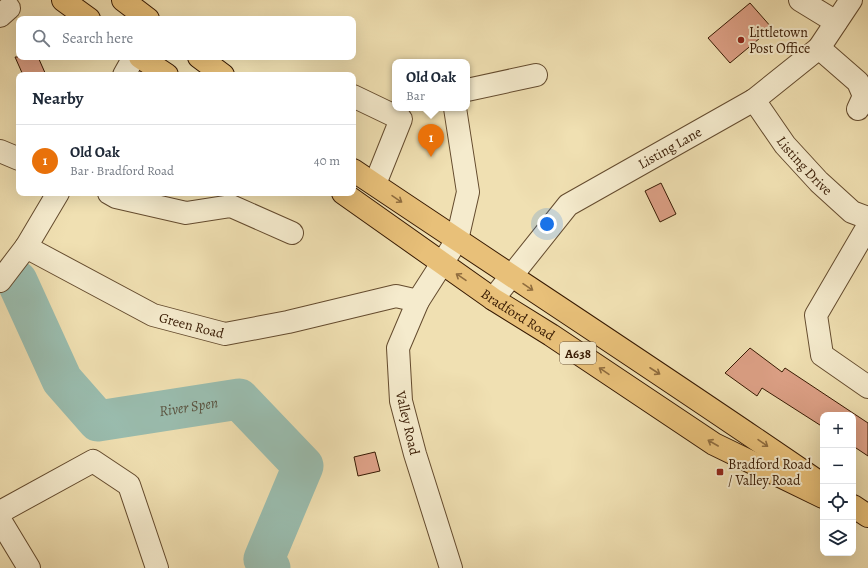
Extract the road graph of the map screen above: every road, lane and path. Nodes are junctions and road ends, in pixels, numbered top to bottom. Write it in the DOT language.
graph roads {
  1 [pos="63,0"];
  2 [pos="123,0"];
  3 [pos="800,0"];
  4 [pos="851,0"];
  5 [pos="85,16"];
  6 [pos="144,16"];
  7 [pos="836,22"];
  8 [pos="819,48"];
  9 [pos="132,60"];
  10 [pos="145,60"];
  11 [pos="202,60"];
  12 [pos="126,72"];
  13 [pos="163,72"];
  14 [pos="219,72"];
  15 [pos="536,76"];
  16 [pos="470,89"];
  17 [pos="356,97"];
  18 [pos="754,100"];
  19 [pos="858,109"];
  20 [pos="455,111"];
  21 [pos="0,150"];
  22 [pos="16,158"];
  23 [pos="356,172"];
  24 [pos="375,184"];
  25 [pos="56,196"];
  26 [pos="114,196"];
  27 [pos="347,196"];
  28 [pos="868,218"];
  29 [pos="868,226"];
  30 [pos="292,233"];
  31 [pos="457,240"];
  32 [pos="26,246"];
  33 [pos="442,264"];
  34 [pos="511,275"];
  35 [pos="0,281"];
  36 [pos="493,299"];
  37 [pos="418,301"];
  38 [pos="868,387"];
  39 [pos="822,484"];
  40 [pos="820,496"];
  41 [pos="856,508"];
  42 [pos="0,512"];
  43 [pos="856,514"];
  44 [pos="868,516"];
  45 [pos="0,520"];
  46 [pos="868,520"];
  47 [pos="29,568"];
  48 [pos="157,568"];
  49 [pos="451,568"];
  1 -- 5 [label="main road"];
  2 -- 6 [label="main road"];
  3 -- 7 [label="street"];
  4 -- 7 [label="street, Listing Lane"];
  7 -- 8 [label="street, Listing Lane"];
  8 -- 18 [label="street, Listing Lane"];
  8 -- 19 [label="street"];
  9 -- 12 [label="street"];
  10 -- 13 [label="main road"];
  11 -- 14 [label="main road"];
  15 -- 16 [label="street"];
  17 -- 24 [label="street"];
  18 -- 28 [label="street, Listing Drive"];
  18 -- 34 [label="street, Listing Lane"];
  20 -- 31 [label="street, Valley Road"];
  21 -- 22 [label="street"];
  23 -- 24 [label="main road, Bradford Road / A638"];
  24 -- 31 [label="main road, Bradford Road / A638, one-way"];
  25 -- 32 [label="street"];
  26 -- 30 [label="street"];
  27 -- 33 [label="main road, Bradford Road / A638"];
  29 -- 38 [label="street"];
  31 -- 33 [label="street, Valley Road"];
  31 -- 34 [label="main road, Bradford Road / A638"];
  32 -- 35 [label="street"];
  32 -- 37 [label="street, Green Road"];
  36 -- 33 [label="main road, Bradford Road / A638, one-way"];
  33 -- 37 [label="street, Valley Road"];
  34 -- 36 [label="street, Listing Lane"];
  34 -- 39 [label="main road, Bradford Road / A638, one-way"];
  40 -- 36 [label="main road, Bradford Road / A638, one-way"];
  37 -- 49 [label="street, Valley Road"];
  41 -- 44 [label="main road"];
  42 -- 48 [label="street"];
  43 -- 46 [label="main road"];
  45 -- 47 [label="street"];
}
